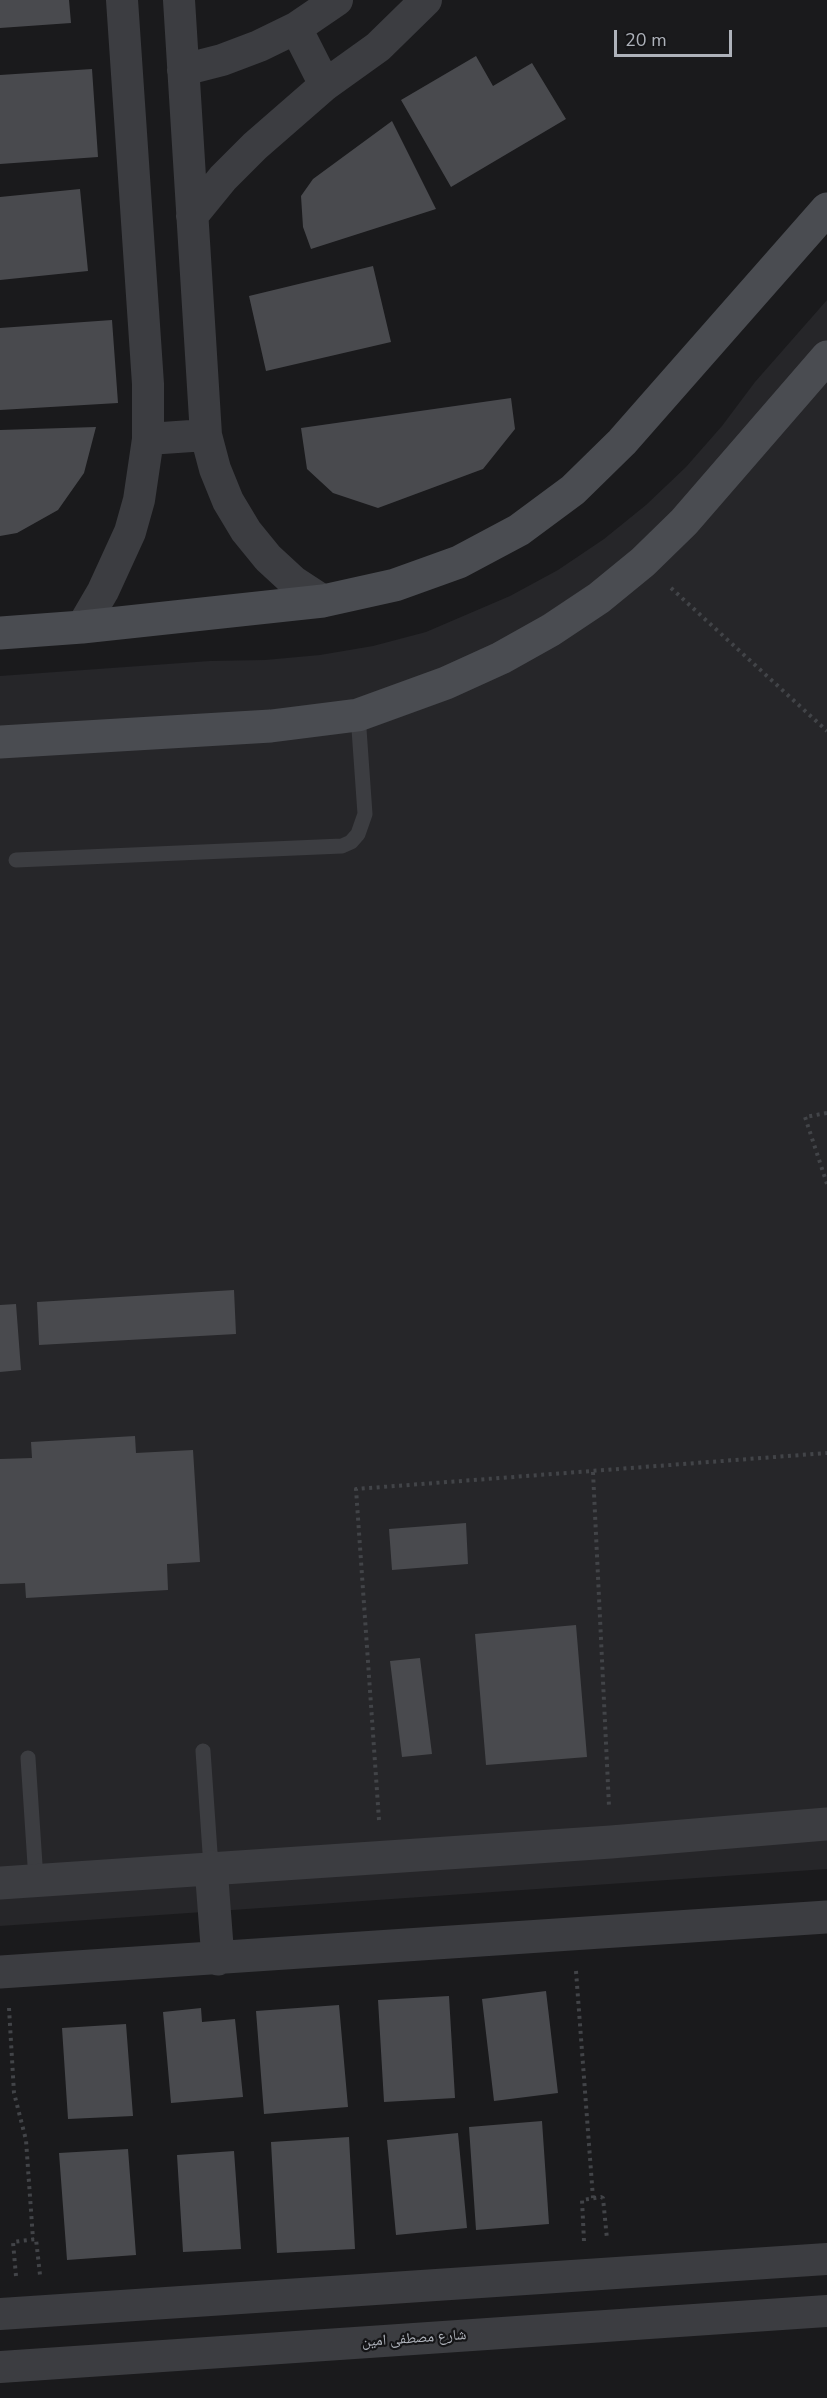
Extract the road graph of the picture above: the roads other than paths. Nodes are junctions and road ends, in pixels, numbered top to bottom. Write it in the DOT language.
graph roads {
  1 [pos="122,0"];
  2 [pos="179,0"];
  3 [pos="337,0"];
  4 [pos="426,0"];
  5 [pos="296,28"];
  6 [pos="183,70"];
  7 [pos="325,85"];
  8 [pos="827,208"];
  9 [pos="192,216"];
  10 [pos="827,357"];
  11 [pos="206,435"];
  12 [pos="148,439"];
  13 [pos="322,601"];
  14 [pos="82,627"];
  15 [pos="0,633"];
  16 [pos="358,715"];
  17 [pos="3,739"];
  18 [pos="16,860"];
  19 [pos="203,1751"];
  20 [pos="28,1758"];
  21 [pos="827,1824"];
  22 [pos="211,1867"];
  23 [pos="36,1880"];
  24 [pos="0,1883"];
  25 [pos="827,1917"];
  26 [pos="218,1959"];
  27 [pos="4,1972"];
  28 [pos="827,2259"];
  29 [pos="827,2311"];
  30 [pos="20,2313"];
  31 [pos="0,2367"];
  1 -- 12 [label="street"];
  2 -- 6 [label="street"];
  3 -- 5 [label="street"];
  4 -- 7 [label="street"];
  5 -- 6 [label="street"];
  5 -- 7 [label="street"];
  6 -- 9 [label="street"];
  7 -- 9 [label="street"];
  8 -- 13 [label="main road"];
  9 -- 11 [label="street"];
  10 -- 16 [label="main road"];
  11 -- 12 [label="street"];
  11 -- 13 [label="street"];
  12 -- 14 [label="street"];
  13 -- 14 [label="main road"];
  14 -- 15 [label="main road"];
  16 -- 17 [label="main road"];
  16 -- 18 [label="lane"];
  19 -- 22 [label="lane"];
  20 -- 23 [label="lane"];
  21 -- 22 [label="street"];
  22 -- 23 [label="street"];
  22 -- 26 [label="street"];
  23 -- 24 [label="street"];
  25 -- 26 [label="street"];
  26 -- 27 [label="street"];
  28 -- 30 [label="street"];
  29 -- 31 [label="street, شارع مصطفى امين"];
}
